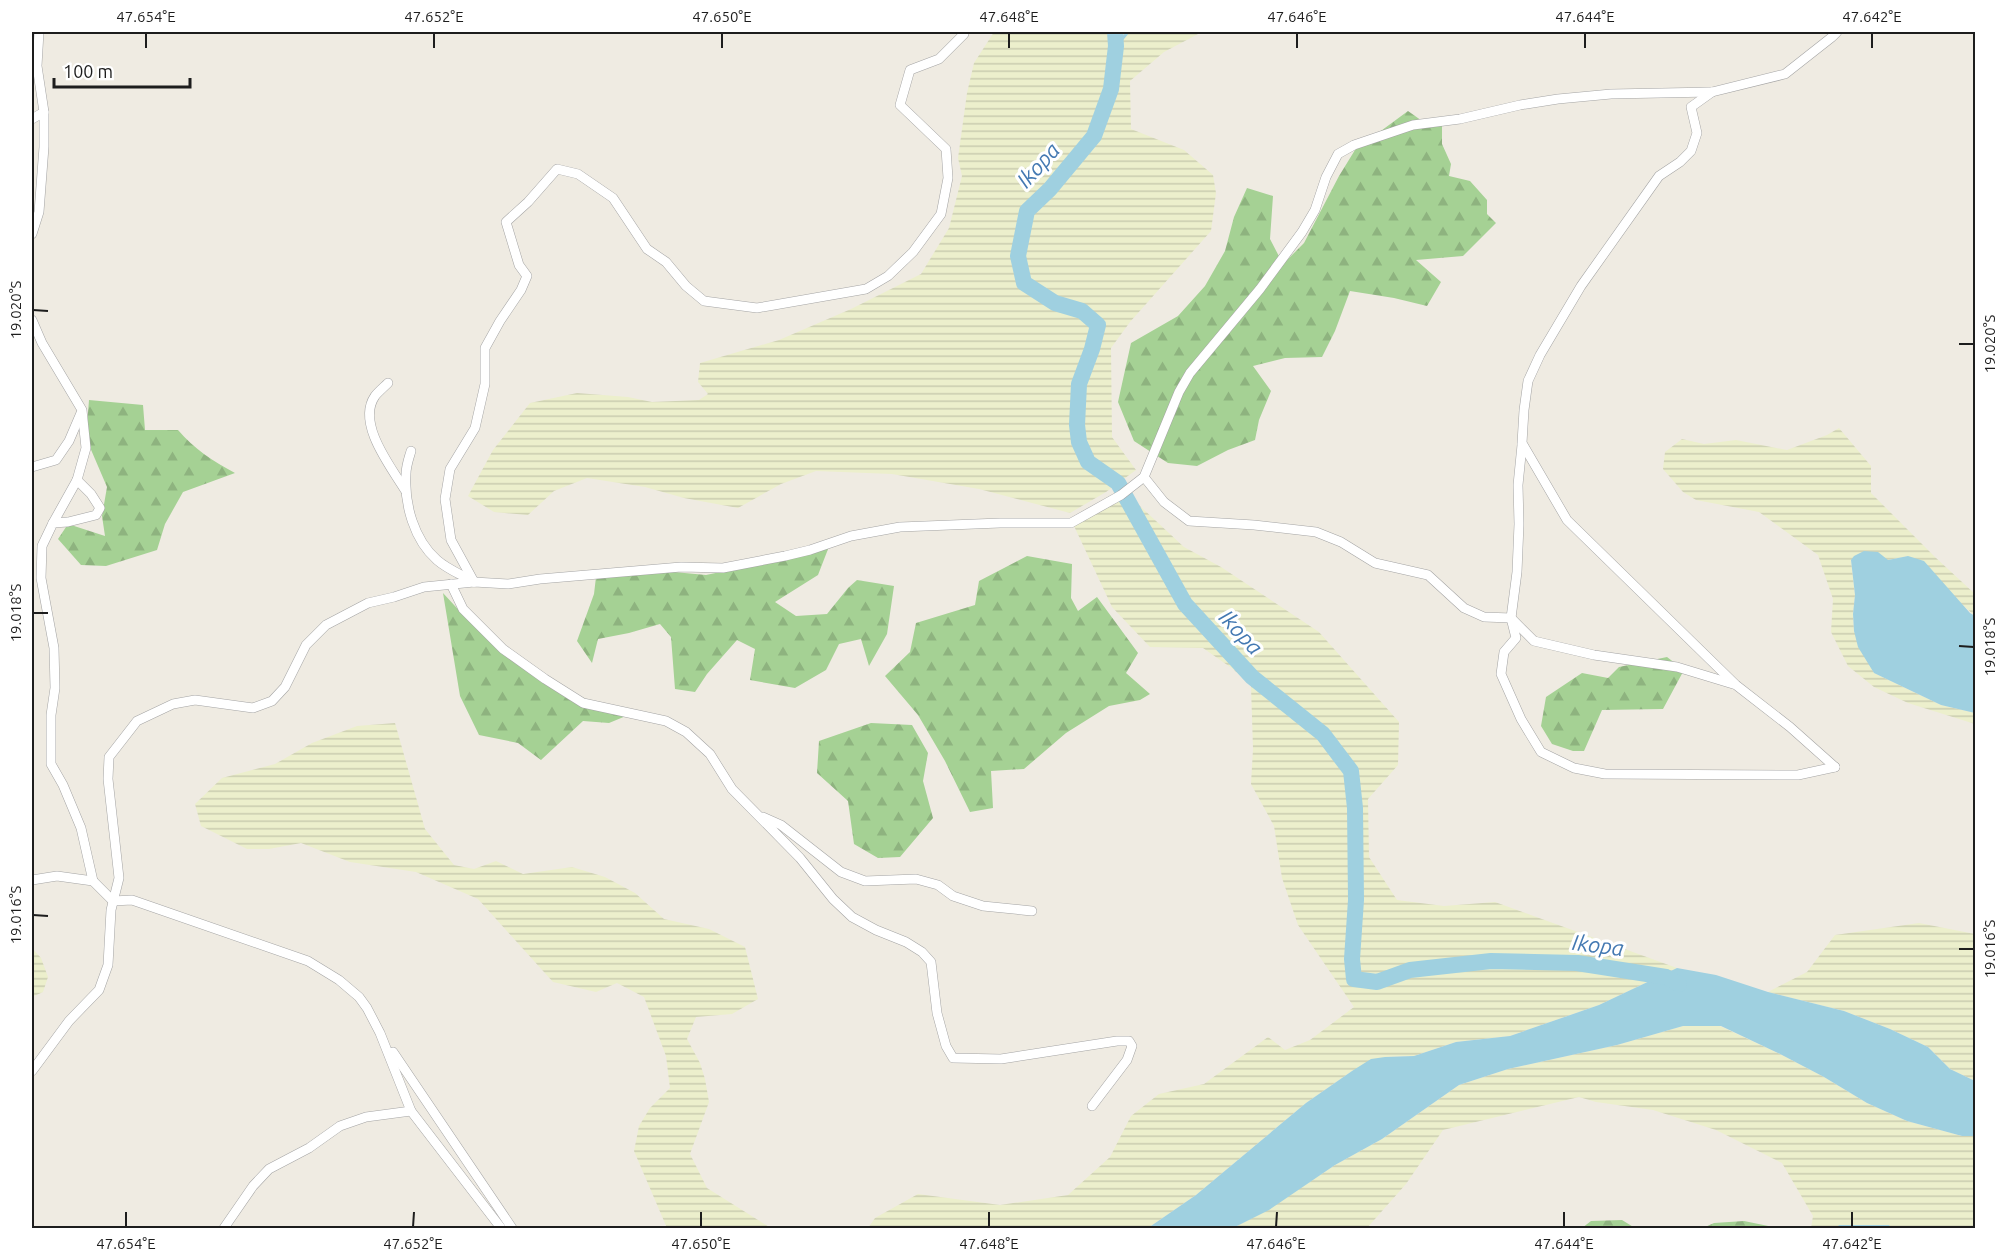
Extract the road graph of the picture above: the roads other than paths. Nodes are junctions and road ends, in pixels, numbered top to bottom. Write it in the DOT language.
graph roads {
  1 [pos="39,32"];
  2 [pos="964,32"];
  3 [pos="1837,32"];
  4 [pos="1712,92"];
  5 [pos="44,112"];
  6 [pos="32,119"];
  7 [pos="32,234"];
  8 [pos="32,320"];
  9 [pos="388,383"];
  10 [pos="82,410"];
  11 [pos="1522,443"];
  12 [pos="411,451"];
  13 [pos="32,467"];
  14 [pos="1144,477"];
  15 [pos="77,480"];
  16 [pos="406,492"];
  17 [pos="53,523"];
  18 [pos="474,582"];
  19 [pos="451,584"];
  20 [pos="1511,618"];
  21 [pos="1736,685"];
  22 [pos="756,813"];
  23 [pos="32,880"];
  24 [pos="93,881"];
  25 [pos="113,901"];
  26 [pos="1032,911"];
  27 [pos="380,1033"];
  28 [pos="32,1071"];
  29 [pos="1092,1106"];
  30 [pos="411,1111"];
  31 [pos="224,1228"];
  32 [pos="501,1228"];
  33 [pos="512,1228"];
  1 -- 5 [label="street"];
  2 -- 18 [label="street"];
  3 -- 4 [label="street"];
  4 -- 11 [label="street"];
  4 -- 14 [label="street"];
  5 -- 6 [label="street"];
  5 -- 7 [label="street"];
  8 -- 10 [label="street"];
  9 -- 16 [label="street"];
  10 -- 13 [label="street"];
  10 -- 15 [label="street"];
  11 -- 20 [label="street"];
  11 -- 21 [label="street"];
  12 -- 16 [label="street"];
  14 -- 18 [label="street"];
  14 -- 20 [label="street"];
  15 -- 17 [label="street"];
  15 -- 17 [label="street"];
  16 -- 18 [label="street"];
  17 -- 24 [label="street"];
  18 -- 19 [label="street"];
  19 -- 22 [label="street"];
  19 -- 25 [label="street"];
  20 -- 21 [label="street"];
  20 -- 21 [label="street"];
  22 -- 26 [label="street"];
  22 -- 29 [label="street"];
  23 -- 24 [label="street"];
  24 -- 25 [label="street"];
  25 -- 27 [label="street"];
  25 -- 28 [label="street"];
  27 -- 30 [label="street"];
  27 -- 33 [label="street"];
  30 -- 31 [label="street"];
  30 -- 32 [label="street"];
}
